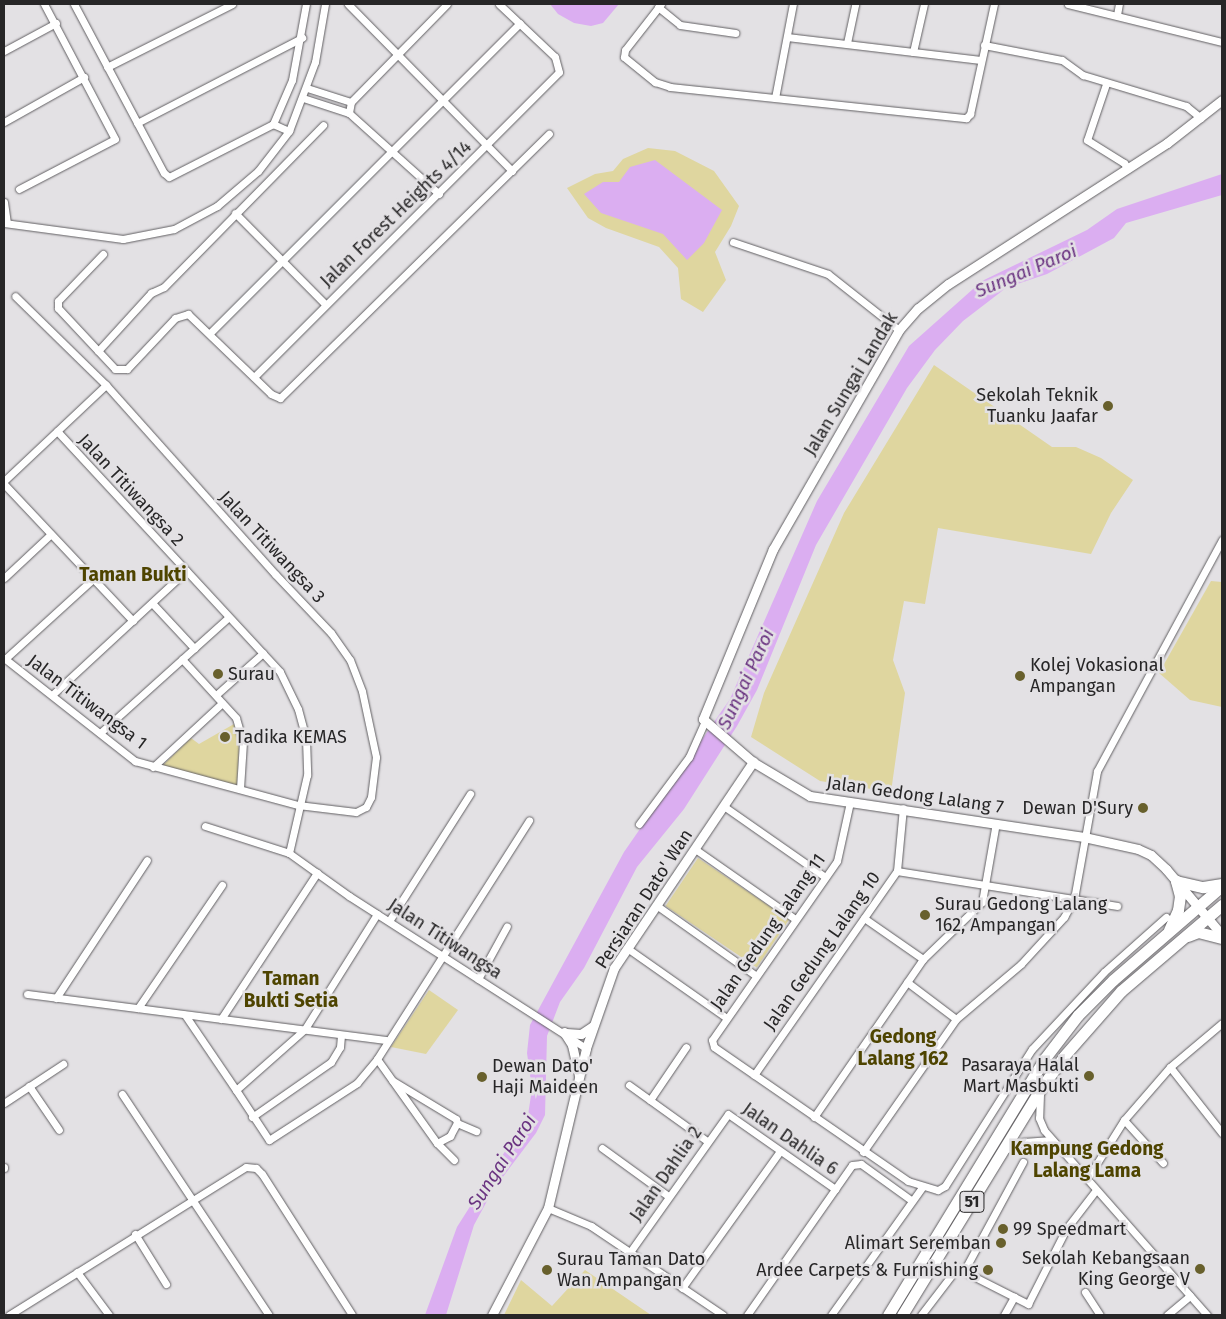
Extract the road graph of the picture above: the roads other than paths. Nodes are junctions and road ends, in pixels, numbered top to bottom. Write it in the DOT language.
graph roads {
  1 [pos="44,4"];
  2 [pos="74,4"];
  3 [pos="232,4"];
  4 [pos="306,4"];
  5 [pos="325,4"];
  6 [pos="447,4"];
  7 [pos="499,4"];
  8 [pos="794,4"];
  9 [pos="855,4"];
  10 [pos="924,4"];
  11 [pos="994,4"];
  12 [pos="1068,4"];
  13 [pos="1119,4"];
  14 [pos="353,5"];
  15 [pos="659,5"];
  16 [pos="1117,15"];
  17 [pos="56,23"];
  18 [pos="520,23"];
  19 [pos="735,33"];
  20 [pos="787,37"];
  21 [pos="302,38"];
  22 [pos="1222,42"];
  23 [pos="847,44"];
  24 [pos="984,45"];
  25 [pos="4,51"];
  26 [pos="913,52"];
  27 [pos="396,54"];
  28 [pos="981,60"];
  29 [pos="107,67"];
  30 [pos="84,77"];
  31 [pos="1106,84"];
  32 [pos="307,88"];
  33 [pos="303,98"];
  34 [pos="775,98"];
  35 [pos="1222,100"];
  36 [pos="442,101"];
  37 [pos="351,102"];
  38 [pos="349,113"];
  39 [pos="1202,118"];
  40 [pos="4,122"];
  41 [pos="137,122"];
  42 [pos="273,124"];
  43 [pos="323,125"];
  44 [pos="288,132"];
  45 [pos="549,134"];
  46 [pos="486,147"];
  47 [pos="393,152"];
  48 [pos="1128,169"];
  49 [pos="512,171"];
  50 [pos="19,189"];
  51 [pos="439,194"];
  52 [pos="4,202"];
  53 [pos="235,213"];
  54 [pos="5,223"];
  55 [pos="733,242"];
  56 [pos="103,254"];
  57 [pos="281,260"];
  58 [pos="15,296"];
  59 [pos="325,304"];
  60 [pos="899,330"];
  61 [pos="210,333"];
  62 [pos="98,351"];
  63 [pos="254,377"];
  64 [pos="106,385"];
  65 [pos="57,431"];
  66 [pos="4,482"];
  67 [pos="51,534"];
  68 [pos="1222,540"];
  69 [pos="186,571"];
  70 [pos="4,578"];
  71 [pos="93,579"];
  72 [pos="152,603"];
  73 [pos="229,617"];
  74 [pos="133,621"];
  75 [pos="194,648"];
  76 [pos="263,653"];
  77 [pos="4,658"];
  78 [pos="182,659"];
  79 [pos="52,695"];
  80 [pos="216,695"];
  81 [pos="222,703"];
  82 [pos="708,726"];
  83 [pos="100,733"];
  84 [pos="753,762"];
  85 [pos="153,767"];
  86 [pos="240,789"];
  87 [pos="470,794"];
  88 [pos="850,802"];
  89 [pos="298,805"];
  90 [pos="725,807"];
  91 [pos="903,808"];
  92 [pos="529,820"];
  93 [pos="996,823"];
  94 [pos="639,824"];
  95 [pos="205,826"];
  96 [pos="1084,837"];
  97 [pos="695,849"];
  98 [pos="289,853"];
  99 [pos="147,860"];
  100 [pos="897,871"];
  101 [pos="317,873"];
  102 [pos="825,877"];
  103 [pos="1176,881"];
  104 [pos="986,884"];
  105 [pos="222,885"];
  106 [pos="1222,885"];
  107 [pos="1074,899"];
  108 [pos="1222,904"];
  109 [pos="656,905"];
  110 [pos="1117,906"];
  111 [pos="1197,907"];
  112 [pos="377,914"];
  113 [pos="1166,917"];
  114 [pos="864,918"];
  115 [pos="1206,918"];
  116 [pos="795,919"];
  117 [pos="389,921"];
  118 [pos="507,926"];
  119 [pos="1168,932"];
  120 [pos="1222,936"];
  121 [pos="1183,938"];
  122 [pos="627,948"];
  123 [pos="441,955"];
  124 [pos="923,959"];
  125 [pos="755,975"];
  126 [pos="478,979"];
  127 [pos="906,982"];
  128 [pos="27,994"];
  129 [pos="56,998"];
  130 [pos="138,1008"];
  131 [pos="185,1014"];
  132 [pos="725,1017"];
  133 [pos="221,1019"];
  134 [pos="956,1019"];
  135 [pos="1222,1023"];
  136 [pos="593,1026"];
  137 [pos="305,1030"];
  138 [pos="565,1033"];
  139 [pos="342,1034"];
  140 [pos="386,1040"];
  141 [pos="686,1046"];
  142 [pos="586,1048"];
  143 [pos="1032,1049"];
  144 [pos="1045,1058"];
  145 [pos="377,1059"];
  146 [pos="63,1064"];
  147 [pos="1170,1067"];
  148 [pos="754,1075"];
  149 [pos="579,1078"];
  150 [pos="393,1081"];
  151 [pos="629,1085"];
  152 [pos="29,1086"];
  153 [pos="1041,1088"];
  154 [pos="236,1090"];
  155 [pos="122,1094"];
  156 [pos="650,1100"];
  157 [pos="4,1103"];
  158 [pos="728,1114"];
  159 [pos="252,1117"];
  160 [pos="814,1117"];
  161 [pos="1124,1120"];
  162 [pos="457,1123"];
  163 [pos="59,1130"];
  164 [pos="476,1131"];
  165 [pos="1222,1131"];
  166 [pos="1052,1140"];
  167 [pos="707,1141"];
  168 [pos="437,1143"];
  169 [pos="602,1148"];
  170 [pos="1002,1150"];
  171 [pos="780,1151"];
  172 [pos="864,1152"];
  173 [pos="454,1160"];
  174 [pos="1023,1162"];
  175 [pos="1163,1163"];
  176 [pos="1087,1179"];
  177 [pos="923,1186"];
  178 [pos="835,1189"];
  179 [pos="1096,1190"];
  180 [pos="668,1196"];
  181 [pos="194,1198"];
  182 [pos="911,1200"];
  183 [pos="548,1208"];
  184 [pos="135,1234"];
  185 [pos="630,1252"];
  186 [pos="961,1269"];
  187 [pos="77,1272"];
  188 [pos="166,1284"];
  189 [pos="682,1288"];
  190 [pos="1086,1292"];
  191 [pos="1190,1296"];
  192 [pos="1014,1297"];
  193 [pos="9,1315"];
  194 [pos="109,1315"];
  195 [pos="269,1315"];
  196 [pos="352,1315"];
  197 [pos="492,1315"];
  198 [pos="723,1315"];
  199 [pos="747,1315"];
  200 [pos="831,1315"];
  201 [pos="888,1315"];
  202 [pos="902,1315"];
  203 [pos="921,1315"];
  204 [pos="1004,1315"];
  205 [pos="1100,1315"];
  206 [pos="1167,1315"];
  207 [pos="1207,1315"];
  1 -- 17 [label="street"];
  2 -- 29 [label="street"];
  3 -- 29 [label="street"];
  4 -- 21 [label="street"];
  5 -- 32 [label="street"];
  6 -- 27 [label="street"];
  7 -- 18 [label="street"];
  8 -- 20 [label="street"];
  9 -- 23 [label="street"];
  10 -- 26 [label="street"];
  11 -- 24 [label="street"];
  12 -- 16 [label="street"];
  13 -- 16 [label="street"];
  14 -- 27 [label="street"];
  15 -- 19 [label="street"];
  15 -- 34 [label="street"];
  16 -- 22 [label="street"];
  17 -- 25 [label="street"];
  17 -- 30 [label="street"];
  18 -- 36 [label="street"];
  18 -- 46 [label="street, Jalan Forest Heights 4/14"];
  20 -- 23 [label="street"];
  20 -- 34 [label="street"];
  21 -- 41 [label="street"];
  21 -- 42 [label="street"];
  23 -- 26 [label="street"];
  24 -- 28 [label="street"];
  24 -- 31 [label="street"];
  26 -- 28 [label="street"];
  27 -- 36 [label="street"];
  27 -- 37 [label="street"];
  28 -- 34 [label="street"];
  29 -- 41 [label="street"];
  30 -- 40 [label="street"];
  30 -- 50 [label="street"];
  31 -- 39 [label="street"];
  31 -- 48 [label="street"];
  32 -- 33 [label="street"];
  32 -- 37 [label="street"];
  33 -- 38 [label="street"];
  33 -- 44 [label="street"];
  35 -- 39 [label="street, Jalan Sungai Landak"];
  36 -- 46 [label="street"];
  36 -- 47 [label="street"];
  37 -- 38 [label="street"];
  38 -- 47 [label="street"];
  39 -- 48 [label="street, Jalan Sungai Landak"];
  41 -- 42 [label="street"];
  42 -- 44 [label="street"];
  43 -- 53 [label="street"];
  44 -- 54 [label="street"];
  45 -- 49 [label="street"];
  46 -- 49 [label="street"];
  46 -- 51 [label="street, Jalan Forest Heights 4/14"];
  47 -- 51 [label="street"];
  47 -- 57 [label="street"];
  48 -- 60 [label="street, Jalan Sungai Landak"];
  49 -- 63 [label="street"];
  51 -- 59 [label="street, Jalan Forest Heights 4/14"];
  52 -- 54 [label="street"];
  53 -- 57 [label="street"];
  53 -- 62 [label="street"];
  55 -- 60 [label="street"];
  56 -- 62 [label="street"];
  57 -- 59 [label="street"];
  57 -- 61 [label="street"];
  58 -- 64 [label="street, Jalan Titiwangsa 3"];
  59 -- 63 [label="street, Jalan Forest Heights 4/14"];
  60 -- 82 [label="street, Jalan Sungai Landak"];
  61 -- 62 [label="street"];
  61 -- 63 [label="street"];
  64 -- 65 [label="street"];
  64 -- 89 [label="street, Jalan Titiwangsa 3"];
  65 -- 66 [label="street"];
  65 -- 69 [label="street, Jalan Titiwangsa 2"];
  66 -- 67 [label="street"];
  67 -- 70 [label="street"];
  67 -- 71 [label="street"];
  68 -- 96 [label="street"];
  69 -- 72 [label="street"];
  69 -- 73 [label="street, Jalan Titiwangsa 2"];
  71 -- 74 [label="street"];
  71 -- 77 [label="street"];
  72 -- 74 [label="street"];
  72 -- 75 [label="street"];
  73 -- 75 [label="street"];
  73 -- 76 [label="street, Jalan Titiwangsa 2"];
  74 -- 79 [label="street"];
  75 -- 78 [label="street"];
  76 -- 80 [label="street"];
  76 -- 89 [label="street, Jalan Titiwangsa 2"];
  77 -- 79 [label="street, Jalan Titiwangsa 1"];
  78 -- 80 [label="street"];
  78 -- 83 [label="street"];
  79 -- 83 [label="street, Jalan Titiwangsa 1"];
  80 -- 81 [label="street"];
  81 -- 85 [label="street"];
  81 -- 86 [label="street"];
  82 -- 84 [label="street, Jalan Gedong Lalang 7"];
  82 -- 94 [label="street"];
  83 -- 85 [label="street, Jalan Titiwangsa 1"];
  84 -- 88 [label="street, Jalan Gedong Lalang 7"];
  84 -- 90 [label="street, Persiaran Dato' Wan"];
  85 -- 86 [label="street, Jalan Titiwangsa 1"];
  86 -- 89 [label="street, Jalan Titiwangsa 1"];
  87 -- 117 [label="street"];
  88 -- 91 [label="street, Jalan Gedong Lalang 7"];
  88 -- 102 [label="street, Jalan Gedung Lalang 11"];
  89 -- 98 [label="street, Jalan Titiwangsa 2"];
  90 -- 97 [label="street, Persiaran Dato' Wan"];
  90 -- 102 [label="street"];
  91 -- 93 [label="street, Jalan Gedong Lalang 7"];
  91 -- 100 [label="street, Jalan Gedung Lalang 10"];
  92 -- 123 [label="street"];
  93 -- 96 [label="street, Jalan Gedong Lalang 7"];
  93 -- 104 [label="street"];
  95 -- 98 [label="street, Jalan Titiwangsa"];
  96 -- 103 [label="street, Jalan Gedong Lalang 7"];
  96 -- 107 [label="street"];
  97 -- 109 [label="street, Persiaran Dato' Wan"];
  97 -- 116 [label="street"];
  98 -- 101 [label="street, Jalan Titiwangsa"];
  99 -- 129 [label="street"];
  100 -- 104 [label="street"];
  100 -- 114 [label="street, Jalan Gedung Lalang 10"];
  101 -- 112 [label="street, Jalan Titiwangsa"];
  101 -- 133 [label="street"];
  102 -- 116 [label="street, Jalan Gedung Lalang 11"];
  103 -- 106 [label="highway"];
  103 -- 111 [label="street, Jalan Gedong Lalang 7"];
  103 -- 119 [label="highway"];
  104 -- 107 [label="street"];
  104 -- 124 [label="street"];
  105 -- 130 [label="street"];
  106 -- 111 [label="highway, 51"];
  107 -- 110 [label="street"];
  107 -- 134 [label="street"];
  108 -- 115 [label="highway, 51"];
  109 -- 122 [label="street, Persiaran Dato' Wan"];
  109 -- 125 [label="street"];
  111 -- 115 [label="street, Jalan Gedong Lalang 7"];
  111 -- 119 [label="highway, 51"];
  112 -- 117 [label="street, Jalan Titiwangsa"];
  112 -- 137 [label="street"];
  113 -- 143 [label="street"];
  114 -- 124 [label="street"];
  114 -- 148 [label="street, Jalan Gedung Lalang 10"];
  115 -- 120 [label="street, Jalan Gedong Lalang 7"];
  115 -- 121 [label="highway, 51"];
  116 -- 125 [label="street, Jalan Gedung Lalang 11"];
  117 -- 123 [label="street, Jalan Titiwangsa"];
  118 -- 126 [label="street"];
  119 -- 144 [label="highway, 51"];
  120 -- 121 [label="highway"];
  121 -- 153 [label="highway, 51"];
  122 -- 132 [label="street"];
  122 -- 136 [label="street, Persiaran Dato' Wan"];
  123 -- 126 [label="street, Jalan Titiwangsa"];
  123 -- 140 [label="street"];
  124 -- 127 [label="street"];
  125 -- 132 [label="street, Jalan Gedung Lalang 11"];
  126 -- 138 [label="street, Jalan Titiwangsa"];
  127 -- 134 [label="street"];
  127 -- 160 [label="street"];
  128 -- 129 [label="street"];
  129 -- 130 [label="street"];
  130 -- 131 [label="street"];
  131 -- 133 [label="street"];
  131 -- 154 [label="street"];
  132 -- 148 [label="street, Jalan Gedung Lalang 11"];
  133 -- 137 [label="street"];
  134 -- 172 [label="street"];
  135 -- 147 [label="street"];
  136 -- 138 [label="street"];
  136 -- 142 [label="street, Persiaran Dato' Wan"];
  137 -- 139 [label="street"];
  137 -- 154 [label="street"];
  138 -- 142 [label="street, Jalan Titiwangsa"];
  138 -- 149 [label="street"];
  139 -- 140 [label="street"];
  139 -- 159 [label="street"];
  140 -- 145 [label="street"];
  141 -- 156 [label="street"];
  142 -- 149 [label="street, Persiaran Dato' Wan"];
  143 -- 144 [label="street"];
  143 -- 177 [label="street"];
  144 -- 201 [label="highway, 51"];
  145 -- 150 [label="street"];
  145 -- 159 [label="street"];
  146 -- 152 [label="street"];
  147 -- 161 [label="street"];
  147 -- 165 [label="street"];
  148 -- 160 [label="street"];
  149 -- 183 [label="street, Persiaran Dato' Wan"];
  150 -- 162 [label="street"];
  150 -- 168 [label="street"];
  151 -- 156 [label="street"];
  152 -- 157 [label="street"];
  152 -- 163 [label="street"];
  153 -- 166 [label="street"];
  153 -- 170 [label="highway, 51"];
  154 -- 159 [label="street"];
  155 -- 181 [label="street"];
  156 -- 167 [label="street"];
  158 -- 167 [label="street, Jalan Dahlia 2"];
  158 -- 171 [label="street, Jalan Dahlia 6"];
  160 -- 172 [label="street"];
  161 -- 175 [label="street"];
  161 -- 176 [label="street"];
  162 -- 164 [label="street"];
  162 -- 168 [label="street"];
  166 -- 170 [label="street"];
  166 -- 176 [label="street"];
  167 -- 180 [label="street, Jalan Dahlia 2"];
  168 -- 173 [label="street"];
  169 -- 180 [label="street"];
  170 -- 202 [label="highway, 51"];
  171 -- 178 [label="street, Jalan Dahlia 6"];
  171 -- 189 [label="street"];
  172 -- 177 [label="street"];
  174 -- 186 [label="street"];
  176 -- 179 [label="street"];
  177 -- 182 [label="street"];
  178 -- 182 [label="street"];
  178 -- 199 [label="street"];
  179 -- 191 [label="street"];
  179 -- 192 [label="street"];
  180 -- 185 [label="street, Jalan Dahlia 2"];
  181 -- 184 [label="street"];
  181 -- 195 [label="street"];
  181 -- 196 [label="street"];
  182 -- 200 [label="street"];
  183 -- 185 [label="street"];
  183 -- 197 [label="street, Persiaran Dato' Wan"];
  184 -- 187 [label="street"];
  184 -- 188 [label="street"];
  185 -- 189 [label="street"];
  186 -- 192 [label="street"];
  186 -- 203 [label="street"];
  187 -- 193 [label="street"];
  187 -- 194 [label="street"];
  189 -- 198 [label="street"];
  190 -- 205 [label="street"];
  191 -- 206 [label="street"];
  191 -- 207 [label="street"];
  192 -- 204 [label="street"];
}
